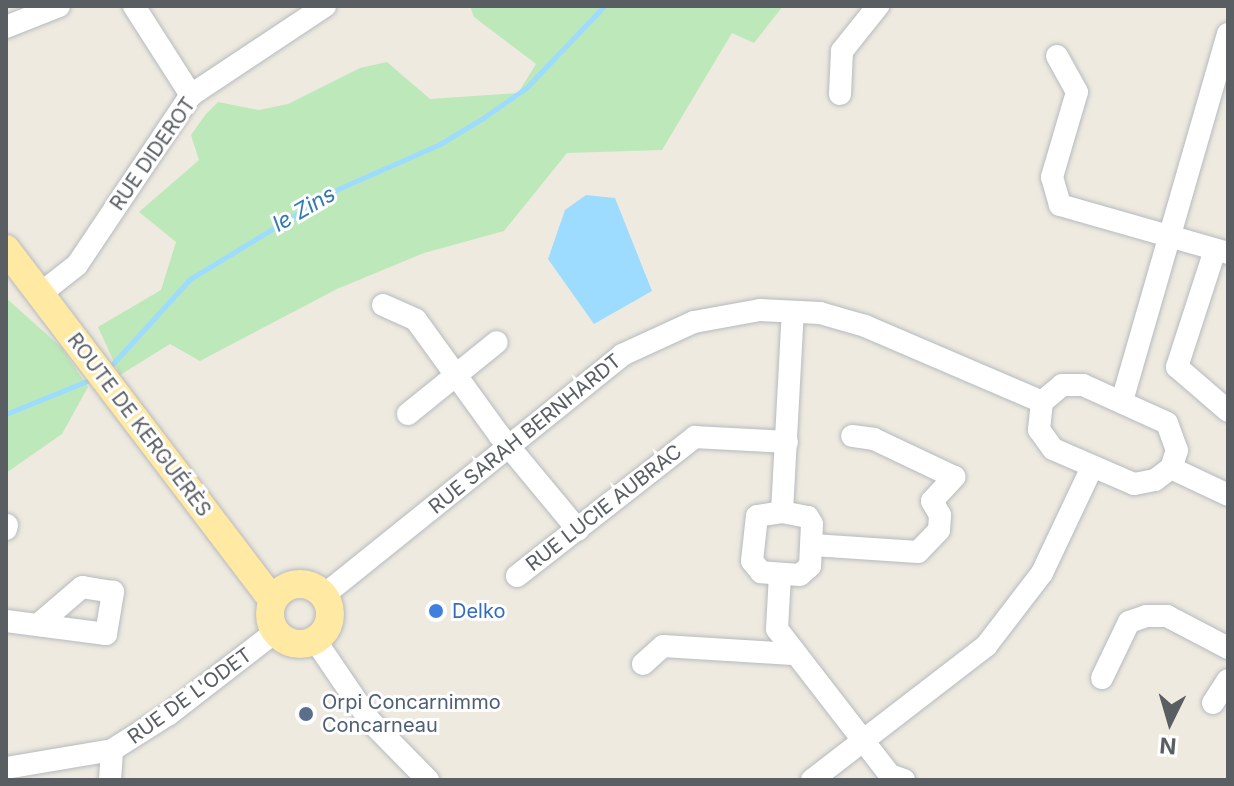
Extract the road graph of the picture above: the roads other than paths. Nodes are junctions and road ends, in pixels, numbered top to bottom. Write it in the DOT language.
graph roads {
  1 [pos="59,6"];
  2 [pos="134,6"];
  3 [pos="325,6"];
  4 [pos="878,6"];
  5 [pos="6,27"];
  6 [pos="1228,34"];
  7 [pos="1057,56"];
  8 [pos="1221,85"];
  9 [pos="840,94"];
  10 [pos="191,95"];
  11 [pos="1170,236"];
  12 [pos="6,249"];
  13 [pos="1221,251"];
  14 [pos="40,294"];
  15 [pos="383,305"];
  16 [pos="793,312"];
  17 [pos="497,342"];
  18 [pos="457,376"];
  19 [pos="1122,401"];
  20 [pos="1042,402"];
  21 [pos="1228,411"];
  22 [pos="408,414"];
  23 [pos="852,436"];
  24 [pos="787,442"];
  25 [pos="510,445"];
  26 [pos="1092,467"];
  27 [pos="1171,468"];
  28 [pos="1228,495"];
  29 [pos="782,512"];
  30 [pos="578,530"];
  31 [pos="813,545"];
  32 [pos="780,574"];
  33 [pos="517,576"];
  34 [pos="324,595"];
  35 [pos="272,600"];
  36 [pos="6,621"];
  37 [pos="39,624"];
  38 [pos="275,632"];
  39 [pos="315,640"];
  40 [pos="1228,648"];
  41 [pos="793,654"];
  42 [pos="643,664"];
  43 [pos="1102,678"];
  44 [pos="1228,680"];
  45 [pos="1213,703"];
  46 [pos="864,741"];
  47 [pos="112,750"];
  48 [pos="6,768"];
  49 [pos="110,780"];
  50 [pos="428,780"];
  51 [pos="812,780"];
  52 [pos="904,780"];
  1 -- 5 [label="street"];
  2 -- 10 [label="street"];
  3 -- 10 [label="street, RUE DIDEROT"];
  4 -- 9 [label="street"];
  6 -- 8 [label="street"];
  7 -- 11 [label="street"];
  8 -- 11 [label="street"];
  10 -- 14 [label="street, RUE DIDEROT"];
  11 -- 13 [label="street"];
  11 -- 19 [label="street"];
  12 -- 14 [label="main road, ROUTE DE KERGUÉRÈS"];
  13 -- 21 [label="street"];
  14 -- 35 [label="main road, ROUTE DE KERGUÉRÈS"];
  15 -- 18 [label="street"];
  16 -- 20 [label="street, RUE SARAH BERNHARDT"];
  16 -- 24 [label="street"];
  16 -- 25 [label="street, RUE SARAH BERNHARDT"];
  17 -- 18 [label="street"];
  18 -- 22 [label="street"];
  18 -- 25 [label="street"];
  19 -- 20 [label="street"];
  19 -- 27 [label="street"];
  20 -- 26 [label="street"];
  23 -- 31 [label="street"];
  24 -- 29 [label="street"];
  24 -- 30 [label="street, RUE LUCIE AUBRAC"];
  25 -- 30 [label="street"];
  25 -- 34 [label="street, RUE SARAH BERNHARDT"];
  26 -- 27 [label="street"];
  26 -- 46 [label="street"];
  27 -- 28 [label="street"];
  29 -- 31 [label="street"];
  29 -- 32 [label="street"];
  30 -- 33 [label="street, RUE LUCIE AUBRAC"];
  31 -- 32 [label="street"];
  32 -- 41 [label="street"];
  34 -- 35 [label="main road"];
  34 -- 39 [label="main road"];
  35 -- 38 [label="main road"];
  36 -- 37 [label="street"];
  38 -- 39 [label="main road"];
  38 -- 47 [label="street, RUE DE L'ODET"];
  39 -- 50 [label="street"];
  40 -- 43 [label="street"];
  41 -- 42 [label="street"];
  41 -- 46 [label="street"];
  44 -- 45 [label="street"];
  46 -- 51 [label="street"];
  46 -- 52 [label="street"];
  47 -- 48 [label="street, RUE DE L'ODET"];
  47 -- 49 [label="street"];
}
